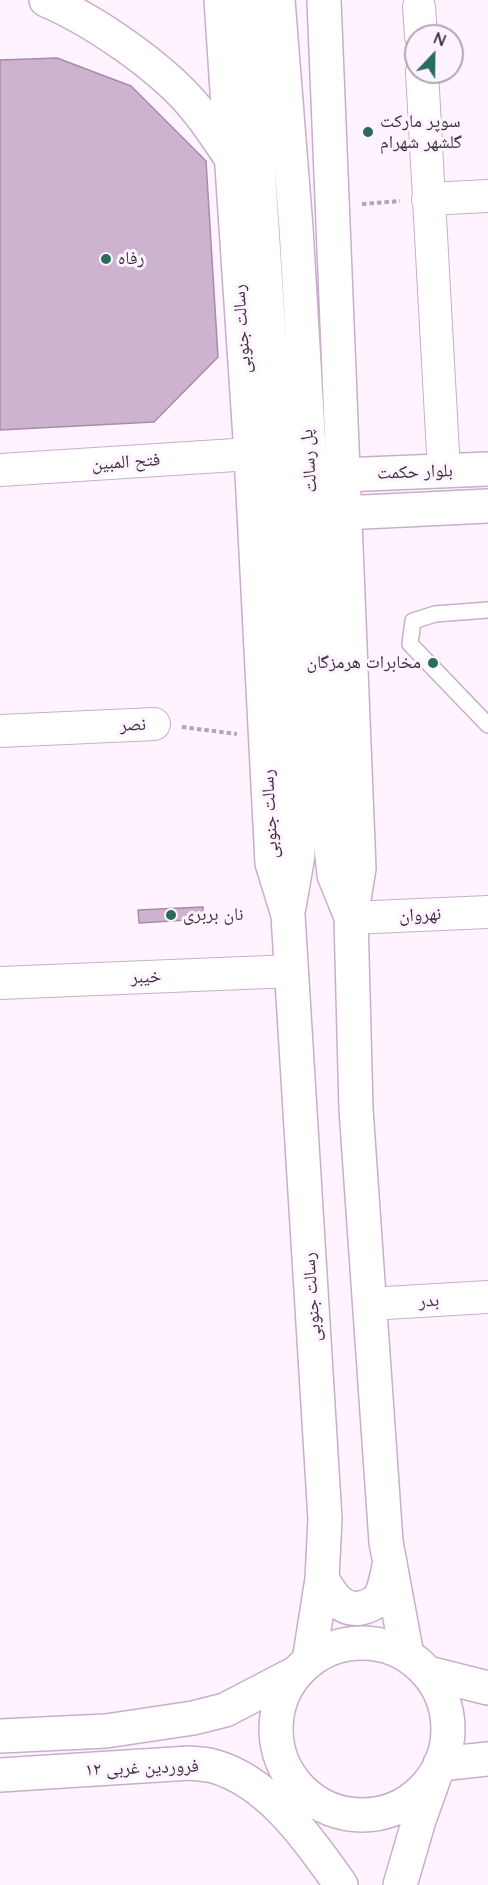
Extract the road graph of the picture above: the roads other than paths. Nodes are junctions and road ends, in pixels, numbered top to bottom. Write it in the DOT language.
graph roads {
  1 [pos="46,0"];
  2 [pos="221,0"];
  3 [pos="247,0"];
  4 [pos="278,0"];
  5 [pos="324,0"];
  6 [pos="423,84"];
  7 [pos="231,158"];
  8 [pos="488,196"];
  9 [pos="428,199"];
  10 [pos="251,454"];
  11 [pos="488,469"];
  12 [pos="0,470"];
  13 [pos="444,471"];
  14 [pos="342,475"];
  15 [pos="488,506"];
  16 [pos="343,513"];
  17 [pos="488,610"];
  18 [pos="154,724"];
  19 [pos="488,725"];
  20 [pos="0,731"];
  21 [pos="313,817"];
  22 [pos="488,912"];
  23 [pos="288,915"];
  24 [pos="351,918"];
  25 [pos="292,971"];
  26 [pos="0,983"];
  27 [pos="488,1297"];
  28 [pos="369,1304"];
  29 [pos="390,1562"];
  30 [pos="322,1579"];
  31 [pos="417,1664"];
  32 [pos="302,1667"];
  33 [pos="488,1688"];
  34 [pos="0,1736"];
  35 [pos="488,1759"];
  36 [pos="438,1769"];
  37 [pos="0,1775"];
  38 [pos="341,1885"];
  39 [pos="400,1885"];
  1 -- 7 [label="main road"];
  2 -- 7 [label="main road, رسالت جنوبی"];
  3 -- 21 [label="main road, پل رسالت"];
  4 -- 21 [label="main road, پل رسالت"];
  5 -- 14 [label="main road"];
  6 -- 9 [label="street"];
  7 -- 10 [label="main road, رسالت جنوبی"];
  8 -- 9 [label="street"];
  9 -- 13 [label="street"];
  10 -- 12 [label="street, فتح المبین"];
  10 -- 23 [label="main road, رسالت جنوبی"];
  11 -- 13 [label="main road, بلوار حکمت"];
  13 -- 14 [label="main road, بلوار حکمت"];
  14 -- 16 [label="main road"];
  15 -- 16 [label="main road, بلوار حکمت"];
  16 -- 24 [label="main road"];
  17 -- 19 [label="lane"];
  18 -- 20 [label="street, نصر"];
  21 -- 23 [label="main road, پل رسالت"];
  21 -- 24 [label="main road, پل رسالت"];
  22 -- 24 [label="street, نهروان"];
  23 -- 25 [label="main road, رسالت جنوبی"];
  24 -- 28 [label="main road"];
  25 -- 26 [label="street, خیبر"];
  25 -- 30 [label="main road, رسالت جنوبی"];
  27 -- 28 [label="street, بدر"];
  28 -- 29 [label="main road"];
  29 -- 30 [label="main road"];
  29 -- 31 [label="main road"];
  30 -- 32 [label="main road, رسالت جنوبی"];
  31 -- 32 [label="main road"];
  31 -- 33 [label="main road"];
  31 -- 36 [label="main road"];
  32 -- 34 [label="main road"];
  32 -- 36 [label="main road"];
  35 -- 36 [label="main road"];
  36 -- 39 [label="main road"];
  37 -- 38 [label="main road, ۱۲ فروردین غربی"];
}
